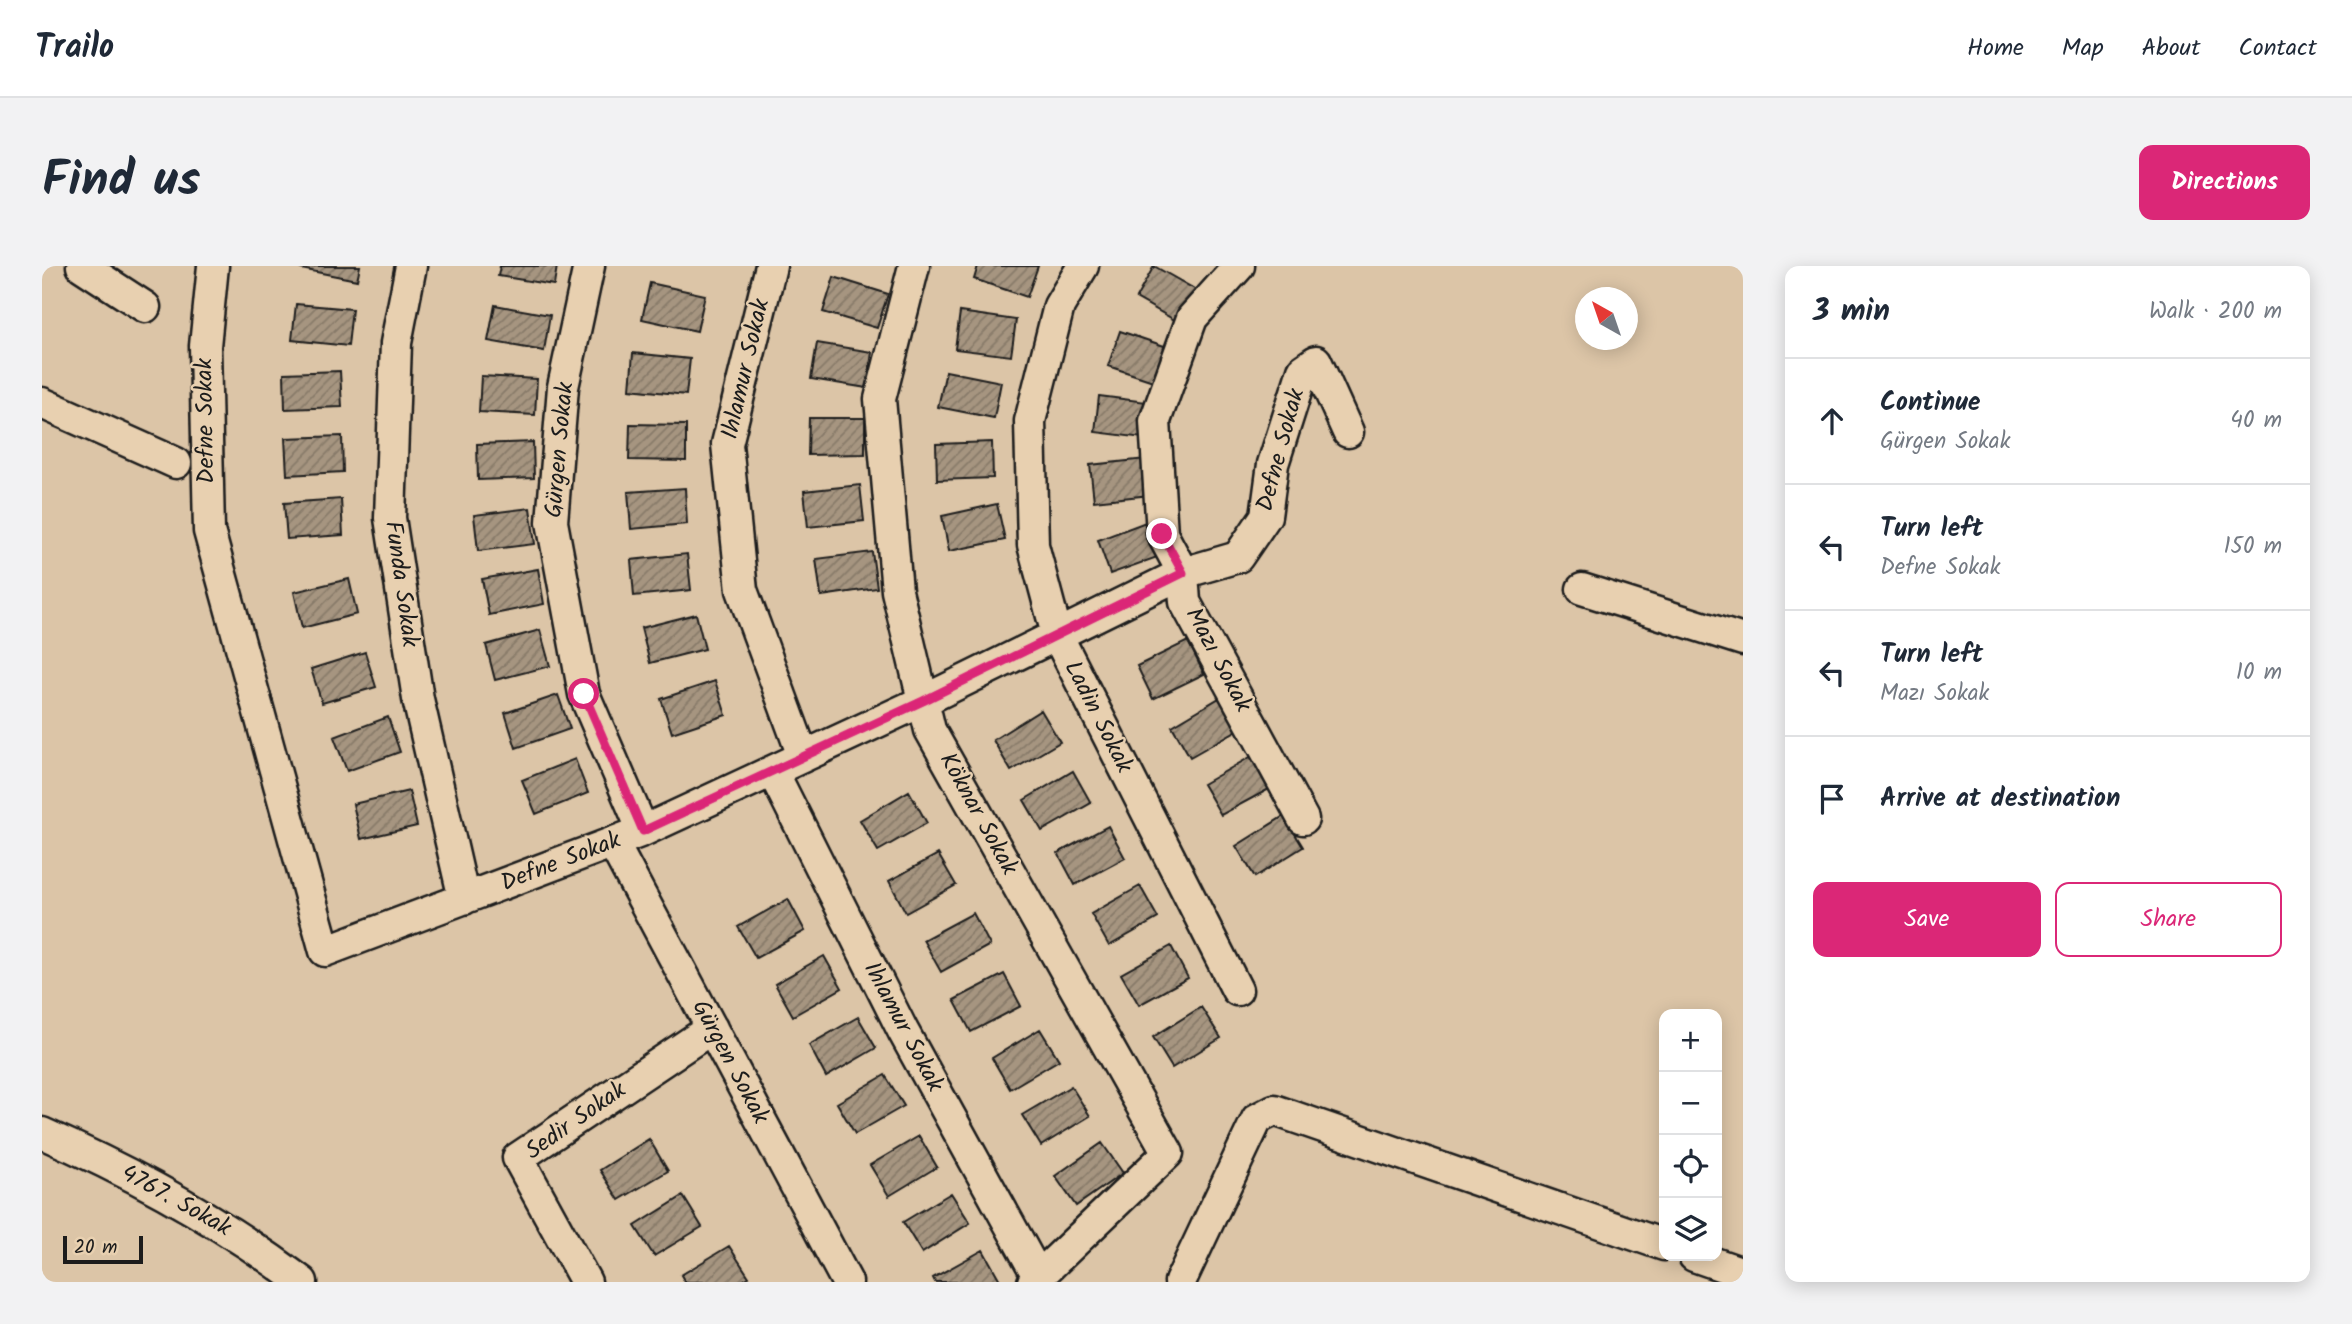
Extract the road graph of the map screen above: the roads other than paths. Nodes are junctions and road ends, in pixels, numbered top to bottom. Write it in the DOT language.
graph roads {
  1 [pos="82,266"];
  2 [pos="213,266"];
  3 [pos="411,266"];
  4 [pos="589,266"];
  5 [pos="771,266"];
  6 [pos="914,266"];
  7 [pos="1083,266"];
  8 [pos="1232,268"];
  9 [pos="145,307"];
  10 [pos="42,403"];
  11 [pos="1348,432"];
  12 [pos="176,463"];
  13 [pos="1183,573"];
  14 [pos="1582,589"];
  15 [pos="1057,635"];
  16 [pos="1743,640"];
  17 [pos="923,701"];
  18 [pos="803,756"];
  19 [pos="773,772"];
  20 [pos="1303,819"];
  21 [pos="643,831"];
  22 [pos="612,843"];
  23 [pos="464,898"];
  24 [pos="1237,990"];
  25 [pos="712,1028"];
  26 [pos="42,1133"];
  27 [pos="1659,1243"];
  28 [pos="1708,1261"];
  29 [pos="1743,1273"];
  30 [pos="1035,1280"];
  31 [pos="302,1282"];
  32 [pos="586,1282"];
  33 [pos="848,1282"];
  34 [pos="1180,1282"];
  1 -- 9 [label="street"];
  2 -- 23 [label="street, Defne Sokak"];
  3 -- 23 [label="street, Funda Sokak"];
  4 -- 21 [label="street, Gürgen Sokak"];
  5 -- 18 [label="street, Ihlamur Sokak"];
  6 -- 17 [label="street, Köknar Sokak"];
  7 -- 15 [label="street, Ladin Sokak"];
  8 -- 13 [label="street, Mazı Sokak"];
  10 -- 12 [label="street"];
  11 -- 13 [label="street, Defne Sokak"];
  13 -- 15 [label="street, Defne Sokak"];
  13 -- 20 [label="street, Mazı Sokak"];
  14 -- 16 [label="street"];
  15 -- 17 [label="street, Defne Sokak"];
  15 -- 24 [label="street, Ladin Sokak"];
  17 -- 18 [label="street, Defne Sokak"];
  17 -- 30 [label="street, Köknar Sokak"];
  18 -- 19 [label="street, Defne Sokak"];
  19 -- 21 [label="street, Defne Sokak"];
  19 -- 30 [label="street, Ihlamur Sokak"];
  21 -- 22 [label="street, Defne Sokak"];
  22 -- 23 [label="street, Defne Sokak"];
  22 -- 25 [label="street, Gürgen Sokak"];
  25 -- 32 [label="street, Sedir Sokak"];
  25 -- 33 [label="street, Gürgen Sokak"];
  26 -- 31 [label="street, 4767. Sokak"];
  27 -- 34 [label="street"];
  28 -- 29 [label="street"];
}
